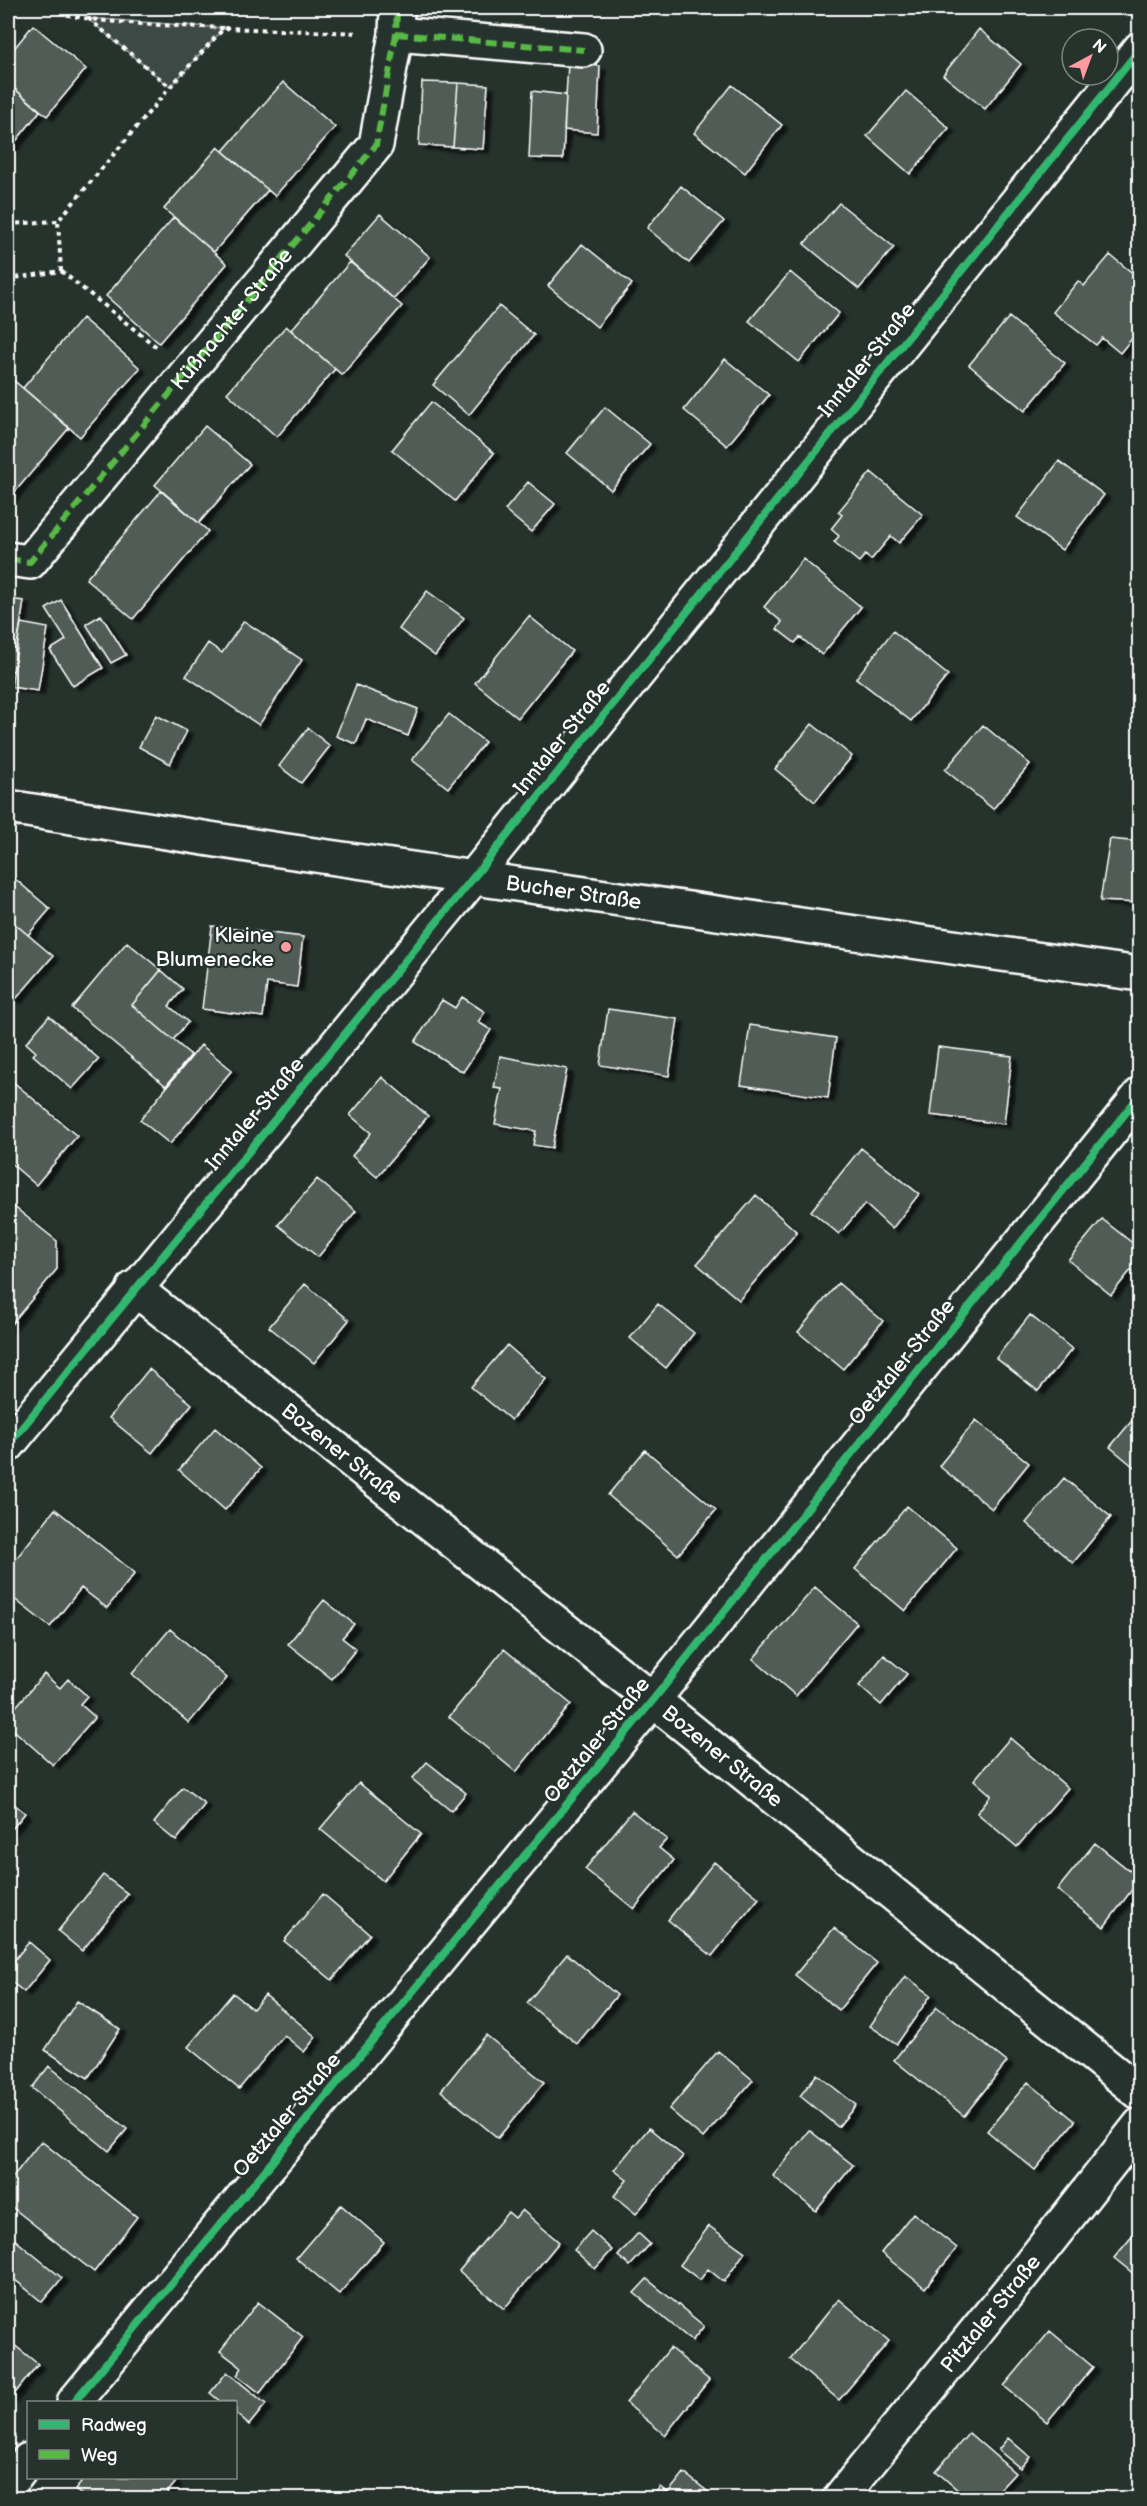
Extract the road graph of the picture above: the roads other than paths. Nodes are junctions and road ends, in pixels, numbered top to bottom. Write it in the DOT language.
graph roads {
  1 [pos="397,21"];
  2 [pos="1140,49"];
  3 [pos="584,50"];
  4 [pos="8,559"];
  5 [pos="8,807"];
  6 [pos="473,878"];
  7 [pos="1140,974"];
  8 [pos="1140,1095"];
  9 [pos="134,1288"];
  10 [pos="8,1445"];
  11 [pos="653,1700"];
  12 [pos="1140,2093"];
  13 [pos="1140,2125"];
  14 [pos="76,2401"];
  15 [pos="27,2461"];
  16 [pos="8,2487"];
  17 [pos="8,2494"];
  18 [pos="13,2499"];
  19 [pos="840,2499"];
  1 -- 3 [label="street"];
  1 -- 4 [label="street, Küßnachter Straße"];
  2 -- 6 [label="street, Inntaler Straße"];
  5 -- 6 [label="street, Bucher Straße"];
  6 -- 7 [label="street, Bucher Straße"];
  6 -- 9 [label="street, Inntaler Straße"];
  8 -- 11 [label="street, Oetztaler Straße"];
  9 -- 10 [label="street, Inntaler Straße"];
  9 -- 11 [label="street, Bozener Straße"];
  11 -- 12 [label="street, Bozener Straße"];
  11 -- 14 [label="street, Oetztaler Straße"];
  13 -- 19 [label="street, Pitztaler Straße"];
  15 -- 16 [label="street"];
  17 -- 18 [label="street"];
}
